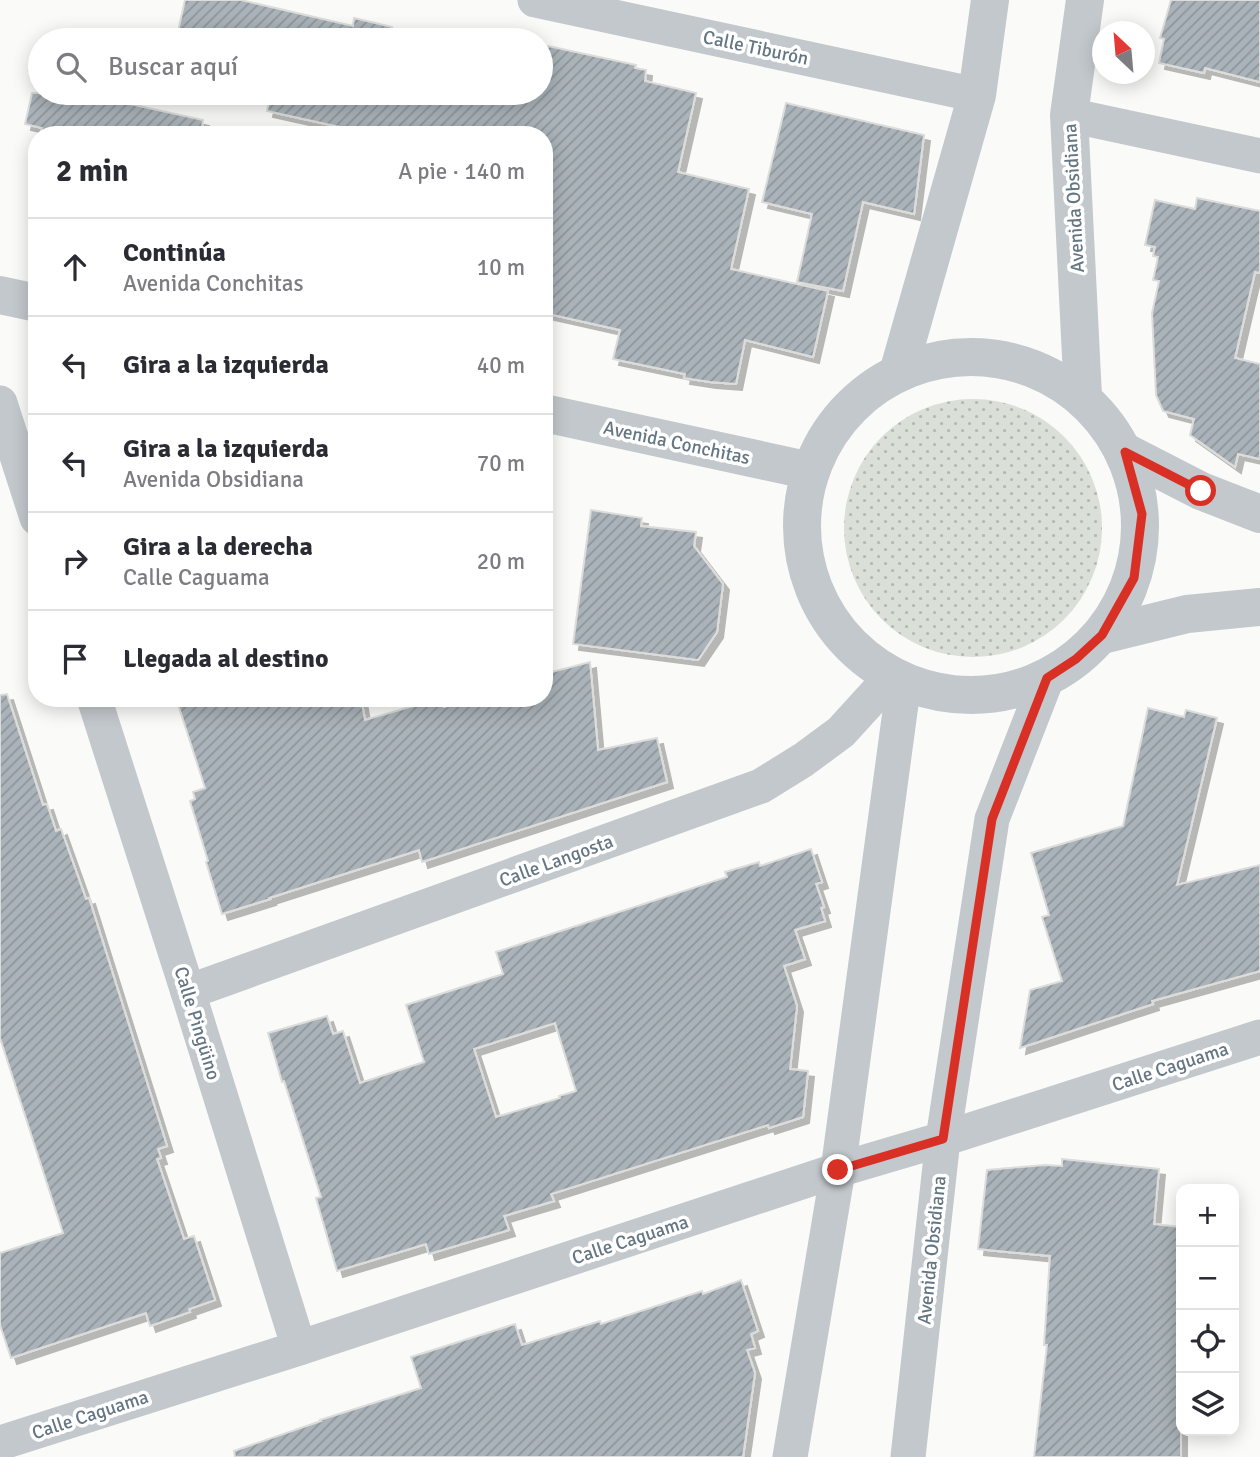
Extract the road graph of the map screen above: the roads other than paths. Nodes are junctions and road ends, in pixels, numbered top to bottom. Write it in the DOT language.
graph roads {
  1 [pos="536,0"];
  2 [pos="990,0"];
  3 [pos="1085,0"];
  4 [pos="978,95"];
  5 [pos="1069,115"];
  6 [pos="1260,156"];
  7 [pos="0,295"];
  8 [pos="28,301"];
  9 [pos="898,373"];
  10 [pos="1083,397"];
  11 [pos="0,403"];
  12 [pos="553,415"];
  13 [pos="1125,452"];
  14 [pos="810,471"];
  15 [pos="28,490"];
  16 [pos="1260,514"];
  17 [pos="1260,607"];
  18 [pos="1102,635"];
  19 [pos="1047,678"];
  20 [pos="898,679"];
  21 [pos="97,707"];
  22 [pos="188,992"];
  23 [pos="1260,1037"];
  24 [pos="943,1139"];
  25 [pos="838,1170"];
  26 [pos="299,1348"];
  27 [pos="0,1443"];
  28 [pos="790,1457"];
  29 [pos="908,1457"];
  1 -- 4 [label="street, Calle Tiburón"];
  2 -- 4 [label="street"];
  3 -- 5 [label="street, Avenida Obsidiana"];
  4 -- 9 [label="street"];
  5 -- 6 [label="street"];
  5 -- 10 [label="street, Avenida Obsidiana"];
  7 -- 8 [label="street"];
  9 -- 10 [label="street"];
  9 -- 14 [label="street"];
  10 -- 13 [label="street"];
  11 -- 15 [label="street"];
  12 -- 14 [label="street, Avenida Conchitas"];
  13 -- 16 [label="street"];
  13 -- 18 [label="street"];
  14 -- 20 [label="street"];
  17 -- 18 [label="street"];
  18 -- 19 [label="street"];
  19 -- 20 [label="street"];
  19 -- 24 [label="street, Avenida Obsidiana"];
  20 -- 22 [label="street, Calle Langosta"];
  20 -- 25 [label="street"];
  21 -- 22 [label="street, Calle Pingüino"];
  22 -- 26 [label="street, Calle Pingüino"];
  23 -- 24 [label="street, Calle Caguama"];
  24 -- 25 [label="street, Calle Caguama"];
  24 -- 29 [label="street, Avenida Obsidiana"];
  25 -- 26 [label="street, Calle Caguama"];
  25 -- 28 [label="street"];
  26 -- 27 [label="street, Calle Caguama"];
}
